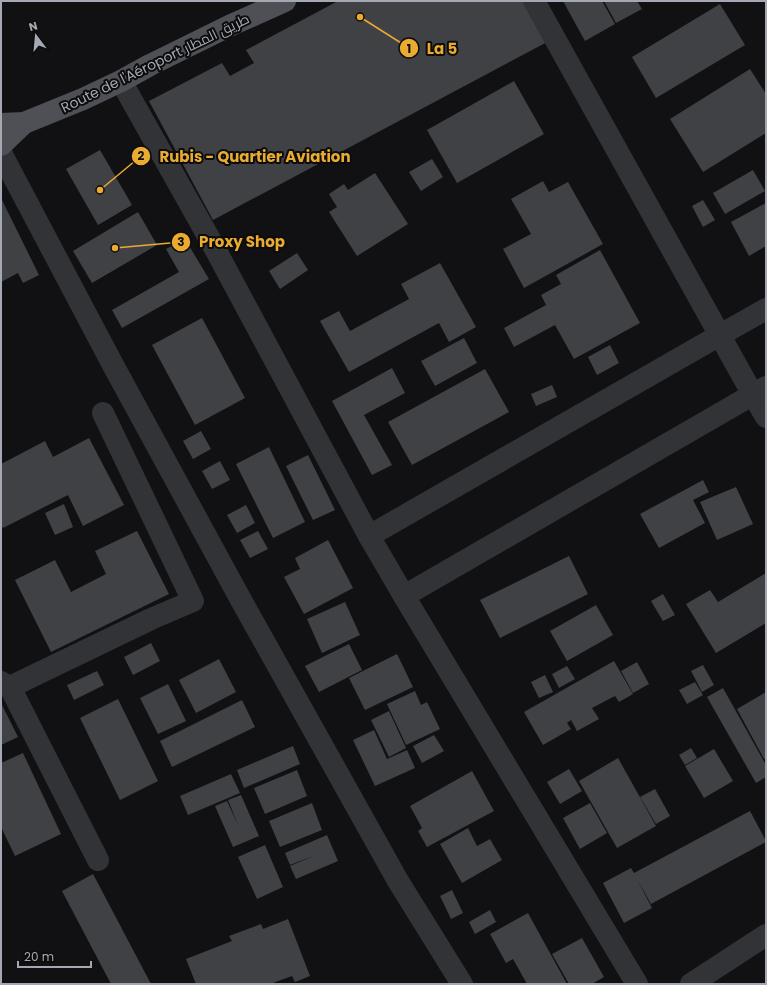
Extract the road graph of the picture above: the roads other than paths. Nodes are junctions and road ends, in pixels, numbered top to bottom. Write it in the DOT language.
graph roads {
  1 [pos="284,1"];
  2 [pos="534,1"];
  3 [pos="121,81"];
  4 [pos="24,123"];
  5 [pos="1,124"];
  6 [pos="1,145"];
  7 [pos="1,153"];
  8 [pos="766,309"];
  9 [pos="720,335"];
  10 [pos="759,391"];
  11 [pos="103,413"];
  12 [pos="766,417"];
  13 [pos="369,536"];
  14 [pos="404,596"];
  15 [pos="5,684"];
  16 [pos="98,860"];
  17 [pos="766,935"];
  18 [pos="462,984"];
  19 [pos="636,984"];
  20 [pos="691,984"];
  1 -- 3 [label="main road, Route de l'Aéroport طريق المطار"];
  2 -- 9 [label="street"];
  3 -- 4 [label="main road, Route de l'Aéroport طريق المطار"];
  3 -- 13 [label="street"];
  4 -- 5 [label="main road, Route de l'Aéroport طريق المطار"];
  4 -- 6 [label="main road, Route de l'Aéroport طريق المطار"];
  7 -- 18 [label="street"];
  8 -- 9 [label="street"];
  9 -- 10 [label="street"];
  9 -- 13 [label="street"];
  10 -- 12 [label="street"];
  10 -- 14 [label="street"];
  11 -- 15 [label="street"];
  13 -- 14 [label="street"];
  14 -- 19 [label="street"];
  15 -- 16 [label="street"];
  17 -- 20 [label="street"];
}
